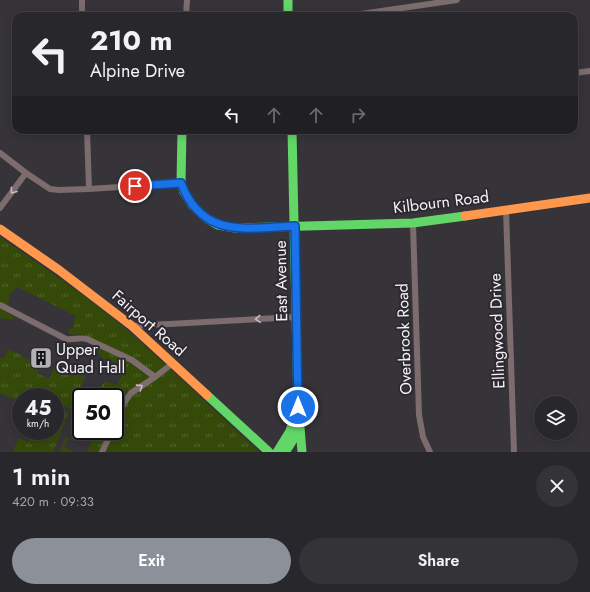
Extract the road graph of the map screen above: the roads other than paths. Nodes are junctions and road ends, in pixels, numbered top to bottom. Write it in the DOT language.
graph roads {
  1 [pos="82,0"];
  2 [pos="187,0"];
  3 [pos="288,0"];
  4 [pos="457,0"];
  5 [pos="82,12"];
  6 [pos="186,12"];
  7 [pos="288,12"];
  8 [pos="374,12"];
  9 [pos="590,71"];
  10 [pos="578,72"];
  11 [pos="87,134"];
  12 [pos="182,134"];
  13 [pos="292,134"];
  14 [pos="0,153"];
  15 [pos="26,173"];
  16 [pos="181,183"];
  17 [pos="89,189"];
  18 [pos="590,198"];
  19 [pos="0,208"];
  20 [pos="506,210"];
  21 [pos="413,223"];
  22 [pos="295,226"];
  23 [pos="0,229"];
  24 [pos="0,305"];
  25 [pos="297,317"];
  26 [pos="132,326"];
  27 [pos="173,363"];
  28 [pos="155,378"];
  29 [pos="124,403"];
  30 [pos="298,407"];
  31 [pos="300,420"];
  32 [pos="108,440"];
  33 [pos="102,452"];
  34 [pos="269,452"];
  35 [pos="277,452"];
  36 [pos="285,452"];
  37 [pos="302,452"];
  38 [pos="430,452"];
  39 [pos="514,452"];
  1 -- 5 [label="street"];
  2 -- 6 [label="street"];
  3 -- 7 [label="main road"];
  4 -- 8 [label="street"];
  9 -- 10 [label="street"];
  11 -- 17 [label="street"];
  12 -- 16 [label="main road"];
  13 -- 22 [label="main road, East Avenue"];
  14 -- 15 [label="street"];
  15 -- 17 [label="street"];
  15 -- 19 [label="street, one-way"];
  16 -- 17 [label="street"];
  16 -- 22 [label="main road, Kilbourn Road"];
  18 -- 20 [label="main road, Kilbourn Road"];
  20 -- 21 [label="main road, Kilbourn Road"];
  20 -- 39 [label="street, Ellingwood Drive"];
  21 -- 22 [label="main road, Kilbourn Road"];
  21 -- 38 [label="street, Overbrook Road"];
  22 -- 25 [label="main road, East Avenue"];
  23 -- 26 [label="main road, Fairport Road"];
  24 -- 28 [label="street"];
  25 -- 26 [label="street, one-way"];
  25 -- 30 [label="main road, East Avenue"];
  26 -- 27 [label="main road, Fairport Road"];
  27 -- 28 [label="street"];
  27 -- 34 [label="main road, Fairport Road"];
  29 -- 28 [label="street, one-way"];
  30 -- 31 [label="main road, East Avenue"];
  30 -- 35 [label="main road, East Avenue"];
  31 -- 36 [label="main road, East Avenue"];
  31 -- 37 [label="main road"];
  32 -- 33 [label="street"];
}
